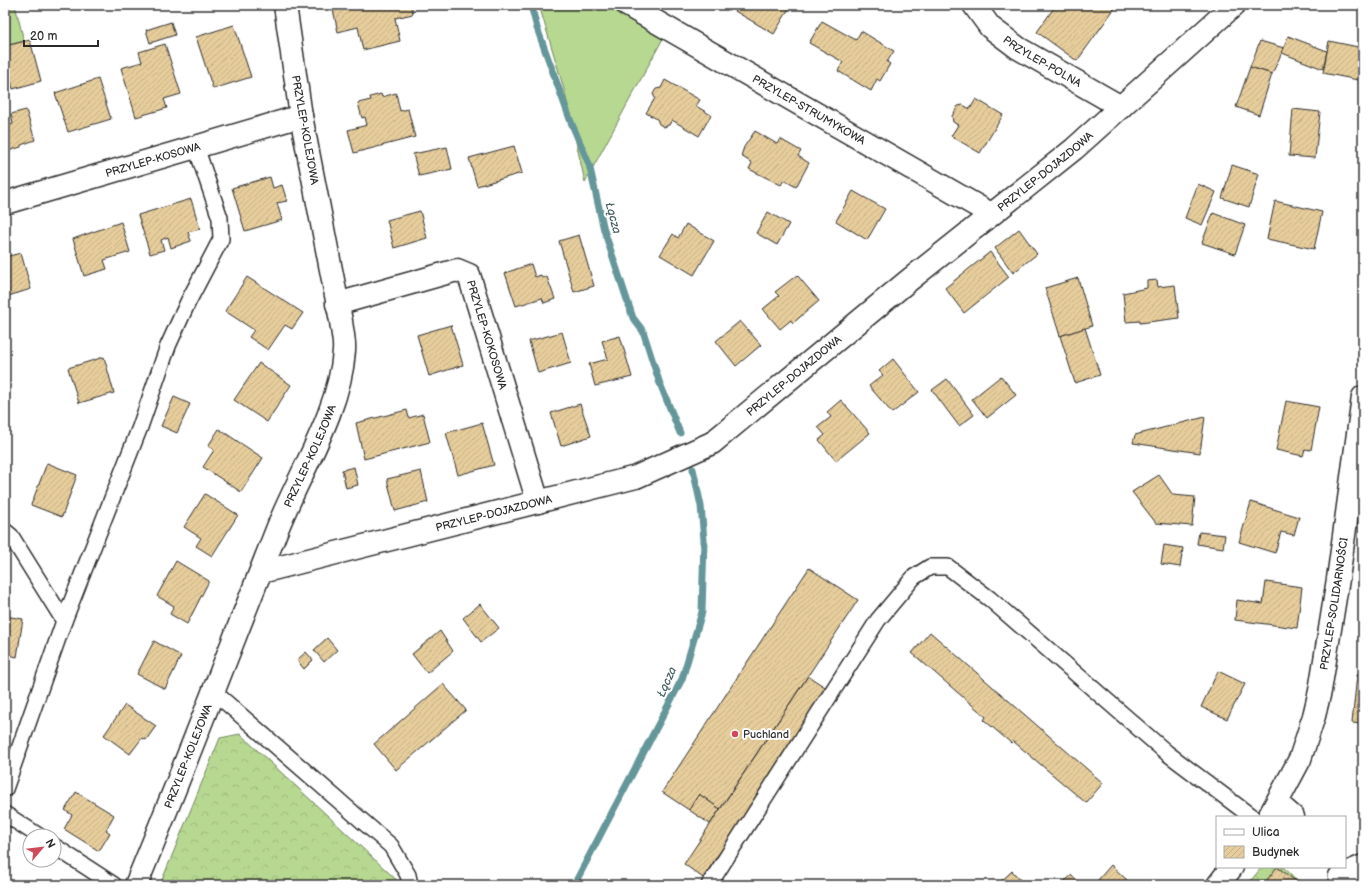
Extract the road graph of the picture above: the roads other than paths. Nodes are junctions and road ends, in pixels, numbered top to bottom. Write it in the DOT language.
graph roads {
  1 [pos="285,5"];
  2 [pos="627,5"];
  3 [pos="974,5"];
  4 [pos="1234,5"];
  5 [pos="1121,107"];
  6 [pos="301,116"];
  7 [pos="196,147"];
  8 [pos="5,203"];
  9 [pos="991,214"];
  10 [pos="337,304"];
  11 [pos="1363,397"];
  12 [pos="538,502"];
  13 [pos="5,532"];
  14 [pos="261,572"];
  15 [pos="64,621"];
  16 [pos="214,692"];
  17 [pos="5,789"];
  18 [pos="1280,812"];
  19 [pos="5,814"];
  20 [pos="1251,816"];
  21 [pos="27,828"];
  22 [pos="62,851"];
  23 [pos="1363,866"];
  24 [pos="1231,868"];
  25 [pos="1339,876"];
  26 [pos="114,885"];
  27 [pos="136,885"];
  28 [pos="410,885"];
  29 [pos="709,885"];
  30 [pos="1218,885"];
  1 -- 6 [label="street, PRZYLEP-KOLEJOWA"];
  2 -- 9 [label="street, PRZYLEP-STRUMYKOWA"];
  3 -- 5 [label="street, PRZYLEP-POLNA"];
  4 -- 5 [label="street, PRZYLEP-DOJAZDOWA"];
  5 -- 9 [label="street, PRZYLEP-DOJAZDOWA"];
  6 -- 7 [label="street, PRZYLEP-KOSOWA"];
  6 -- 10 [label="street, PRZYLEP-KOLEJOWA"];
  7 -- 8 [label="street, PRZYLEP-KOSOWA"];
  7 -- 15 [label="lane"];
  9 -- 12 [label="street, PRZYLEP-DOJAZDOWA"];
  10 -- 12 [label="street, PRZYLEP-KOKOSOWA"];
  10 -- 14 [label="street, PRZYLEP-KOLEJOWA"];
  11 -- 18 [label="street, PRZYLEP-SOLIDARNOŚCI"];
  12 -- 14 [label="street, PRZYLEP-DOJAZDOWA"];
  13 -- 15 [label="lane"];
  14 -- 16 [label="street, PRZYLEP-KOLEJOWA"];
  15 -- 17 [label="lane"];
  16 -- 27 [label="street, PRZYLEP-KOLEJOWA"];
  16 -- 28 [label="lane"];
  19 -- 21 [label="lane"];
  20 -- 29 [label="lane"];
  22 -- 26 [label="lane"];
  23 -- 25 [label="street"];
  24 -- 30 [label="street"];
}
